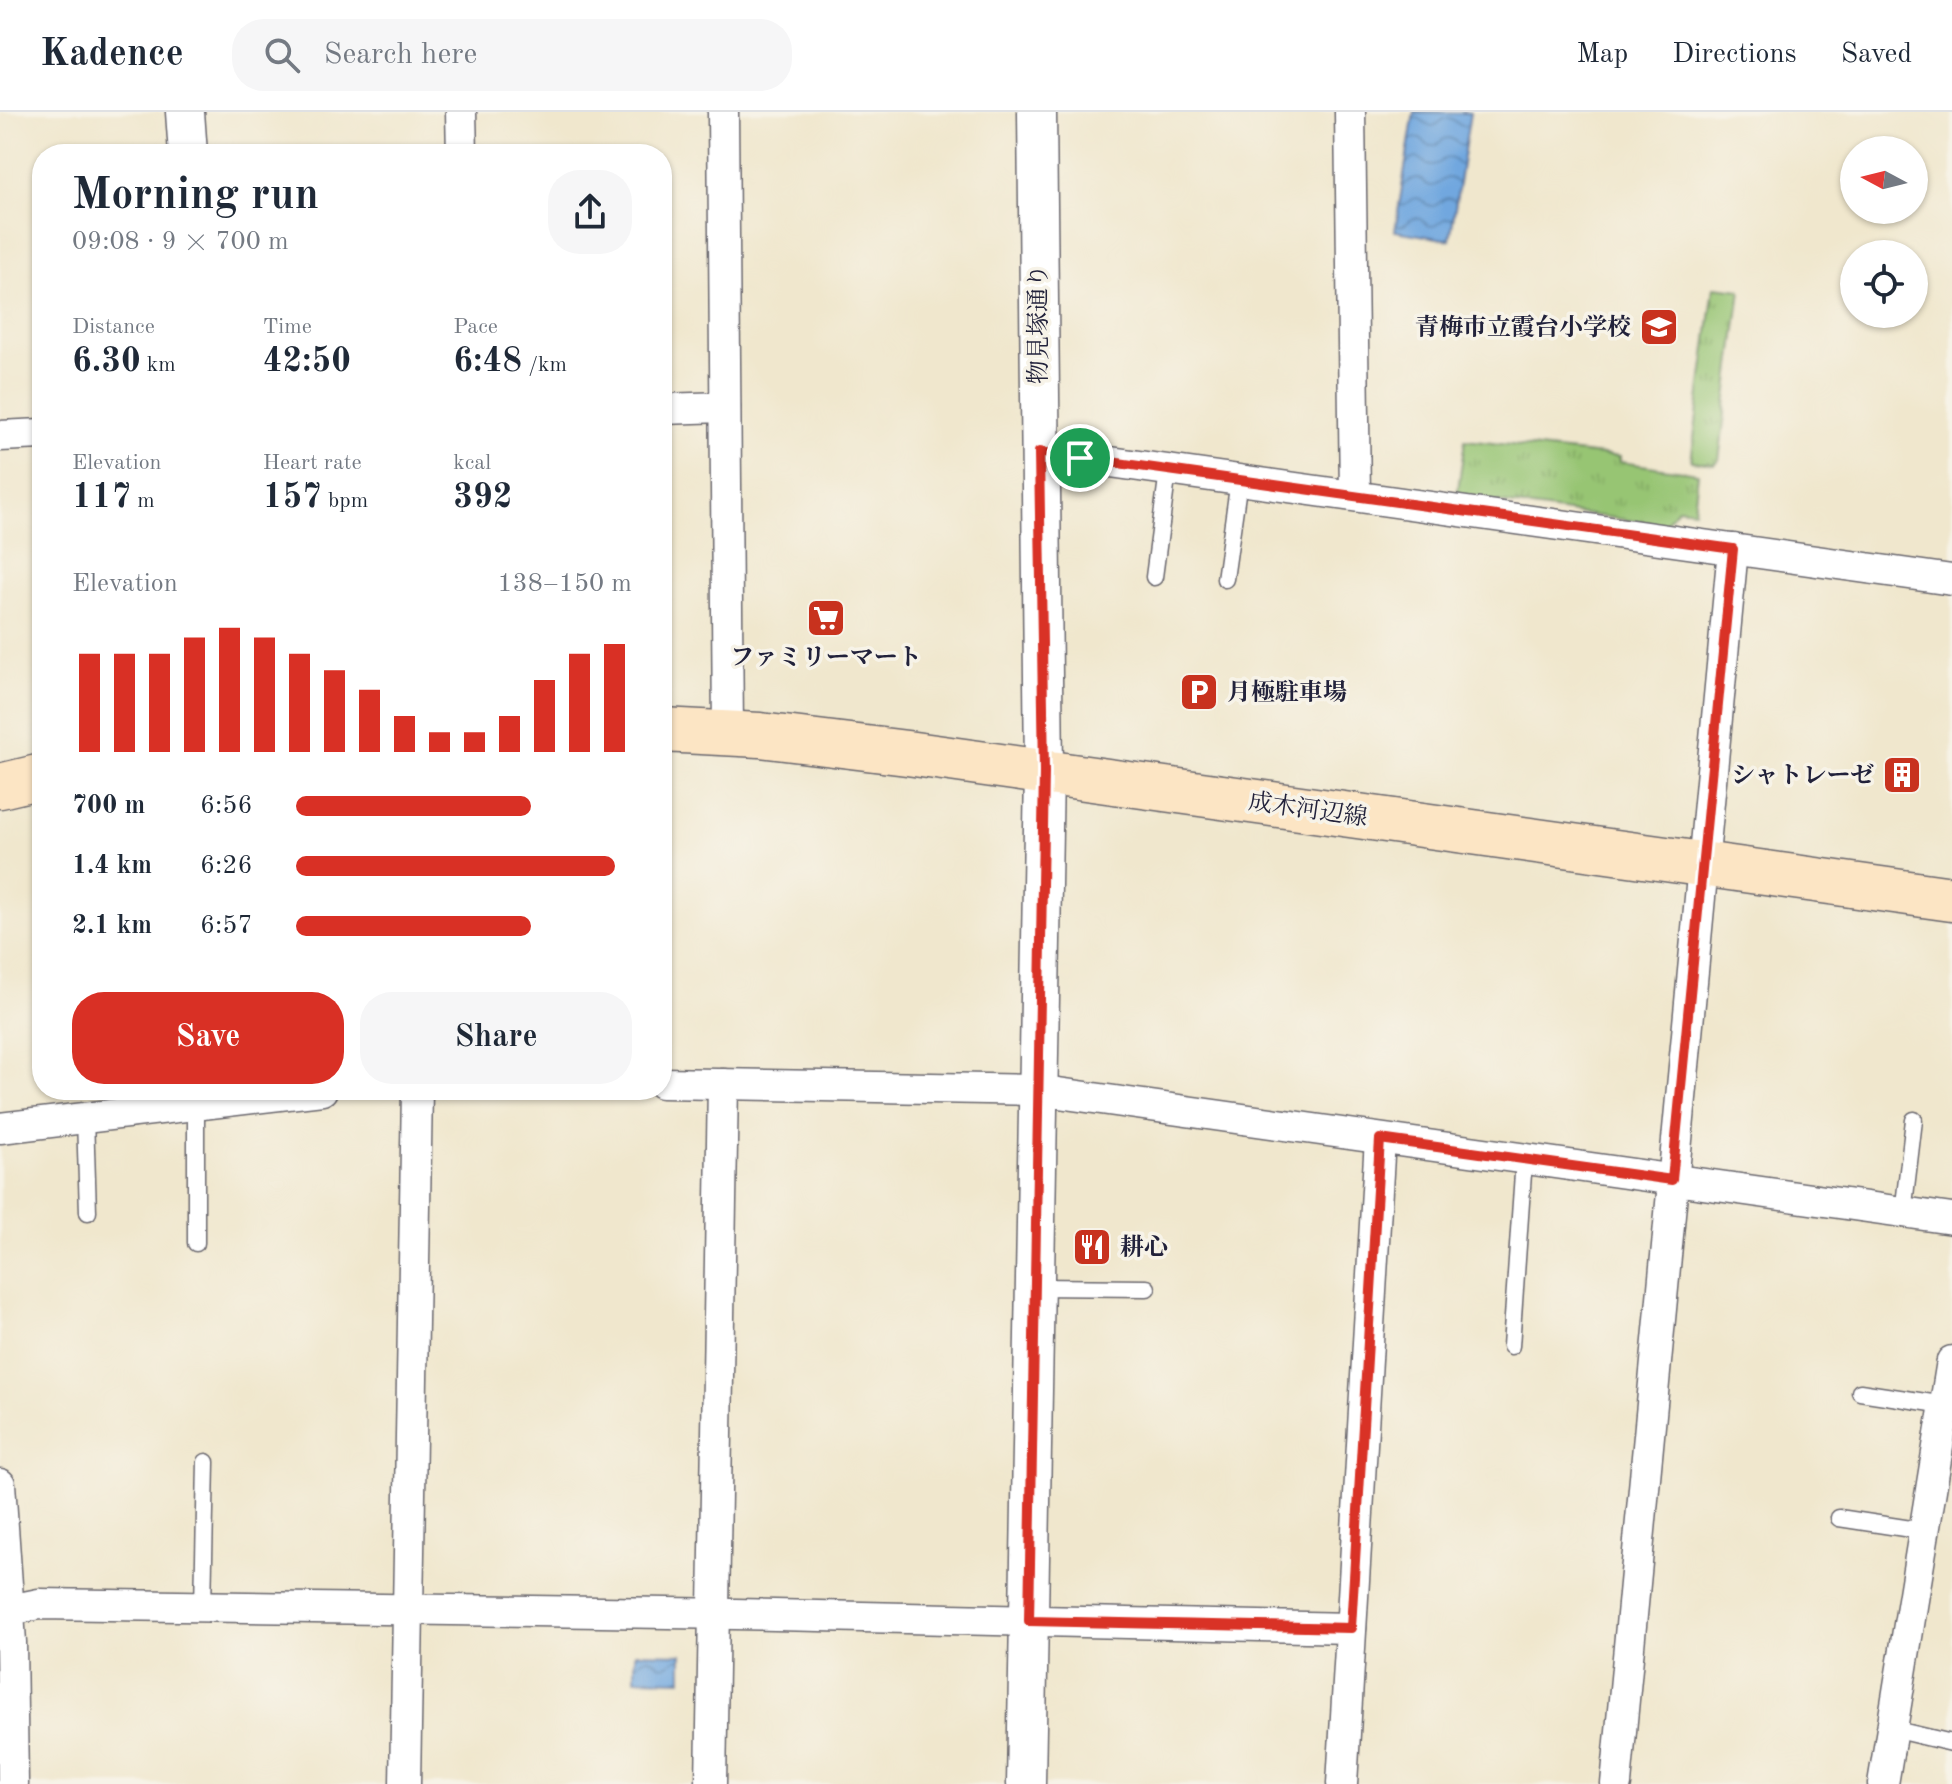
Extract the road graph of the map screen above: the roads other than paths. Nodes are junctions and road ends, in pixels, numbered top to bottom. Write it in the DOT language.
graph roads {
  1 [pos="185,112"];
  2 [pos="461,112"];
  3 [pos="723,112"];
  4 [pos="1037,112"];
  5 [pos="1350,112"];
  6 [pos="187,144"];
  7 [pos="462,144"];
  8 [pos="725,407"];
  9 [pos="672,409"];
  10 [pos="32,434"];
  11 [pos="0,436"];
  12 [pos="1039,452"];
  13 [pos="1168,471"];
  14 [pos="1239,480"];
  15 [pos="1355,495"];
  16 [pos="1733,549"];
  17 [pos="1154,577"];
  18 [pos="1225,579"];
  19 [pos="1952,580"];
  20 [pos="672,730"];
  21 [pos="728,733"];
  22 [pos="1044,772"];
  23 [pos="32,778"];
  24 [pos="0,786"];
  25 [pos="1704,865"];
  26 [pos="1952,899"];
  27 [pos="672,1083"];
  28 [pos="723,1084"];
  29 [pos="1037,1090"];
  30 [pos="236,1100"];
  31 [pos="417,1100"];
  32 [pos="196,1105"];
  33 [pos="85,1118"];
  34 [pos="1914,1120"];
  35 [pos="0,1128"];
  36 [pos="1380,1139"];
  37 [pos="1524,1159"];
  38 [pos="1672,1180"];
  39 [pos="88,1212"];
  40 [pos="1903,1213"];
  41 [pos="1952,1219"];
  42 [pos="196,1243"];
  43 [pos="1034,1287"];
  44 [pos="1147,1288"];
  45 [pos="1511,1346"];
  46 [pos="1952,1361"];
  47 [pos="1860,1392"];
  48 [pos="1945,1405"];
  49 [pos="206,1462"];
  50 [pos="0,1484"];
  51 [pos="1839,1518"];
  52 [pos="1924,1531"];
  53 [pos="203,1608"];
  54 [pos="407,1610"];
  55 [pos="5,1611"];
  56 [pos="715,1615"];
  57 [pos="1029,1621"];
  58 [pos="1351,1628"];
  59 [pos="1892,1729"];
  60 [pos="1952,1743"];
  61 [pos="13,1784"];
  62 [pos="405,1784"];
  63 [pos="711,1784"];
  64 [pos="1026,1784"];
  65 [pos="1342,1784"];
  66 [pos="1616,1784"];
  67 [pos="1883,1784"];
  1 -- 6 [label="street"];
  2 -- 7 [label="street"];
  3 -- 8 [label="street"];
  4 -- 12 [label="street, 物見塚通り"];
  5 -- 15 [label="street"];
  8 -- 9 [label="street"];
  8 -- 21 [label="street"];
  10 -- 11 [label="street"];
  12 -- 13 [label="street"];
  12 -- 22 [label="street, 物見塚通り"];
  13 -- 14 [label="street"];
  13 -- 17 [label="lane"];
  14 -- 15 [label="street"];
  14 -- 18 [label="lane"];
  15 -- 16 [label="street"];
  16 -- 19 [label="street"];
  16 -- 25 [label="street"];
  20 -- 21 [label="main road, 成木河辺線"];
  21 -- 22 [label="main road, 成木河辺線"];
  22 -- 25 [label="main road, 成木河辺線"];
  22 -- 29 [label="street, 物見塚通り"];
  23 -- 24 [label="main road"];
  25 -- 26 [label="main road, 成木河辺線"];
  25 -- 38 [label="street"];
  27 -- 28 [label="street"];
  28 -- 29 [label="street"];
  28 -- 56 [label="street"];
  29 -- 36 [label="street"];
  29 -- 43 [label="street, 物見塚通り"];
  30 -- 32 [label="street"];
  31 -- 54 [label="street"];
  32 -- 33 [label="street"];
  32 -- 42 [label="lane"];
  33 -- 35 [label="street"];
  33 -- 39 [label="lane"];
  34 -- 40 [label="lane"];
  36 -- 37 [label="street"];
  36 -- 58 [label="street"];
  37 -- 38 [label="street"];
  37 -- 45 [label="lane"];
  38 -- 40 [label="street"];
  38 -- 66 [label="street"];
  40 -- 41 [label="street"];
  43 -- 44 [label="lane"];
  43 -- 57 [label="street, 物見塚通り"];
  46 -- 48 [label="street"];
  47 -- 48 [label="lane"];
  48 -- 52 [label="street"];
  49 -- 53 [label="lane"];
  50 -- 55 [label="street"];
  51 -- 52 [label="lane"];
  52 -- 59 [label="street"];
  53 -- 54 [label="street"];
  53 -- 55 [label="street"];
  54 -- 56 [label="street"];
  54 -- 62 [label="street"];
  55 -- 61 [label="street"];
  56 -- 57 [label="street"];
  56 -- 63 [label="street"];
  57 -- 58 [label="street"];
  57 -- 64 [label="street, 物見塚通り"];
  58 -- 65 [label="street"];
  59 -- 60 [label="lane"];
  59 -- 67 [label="street"];
}
